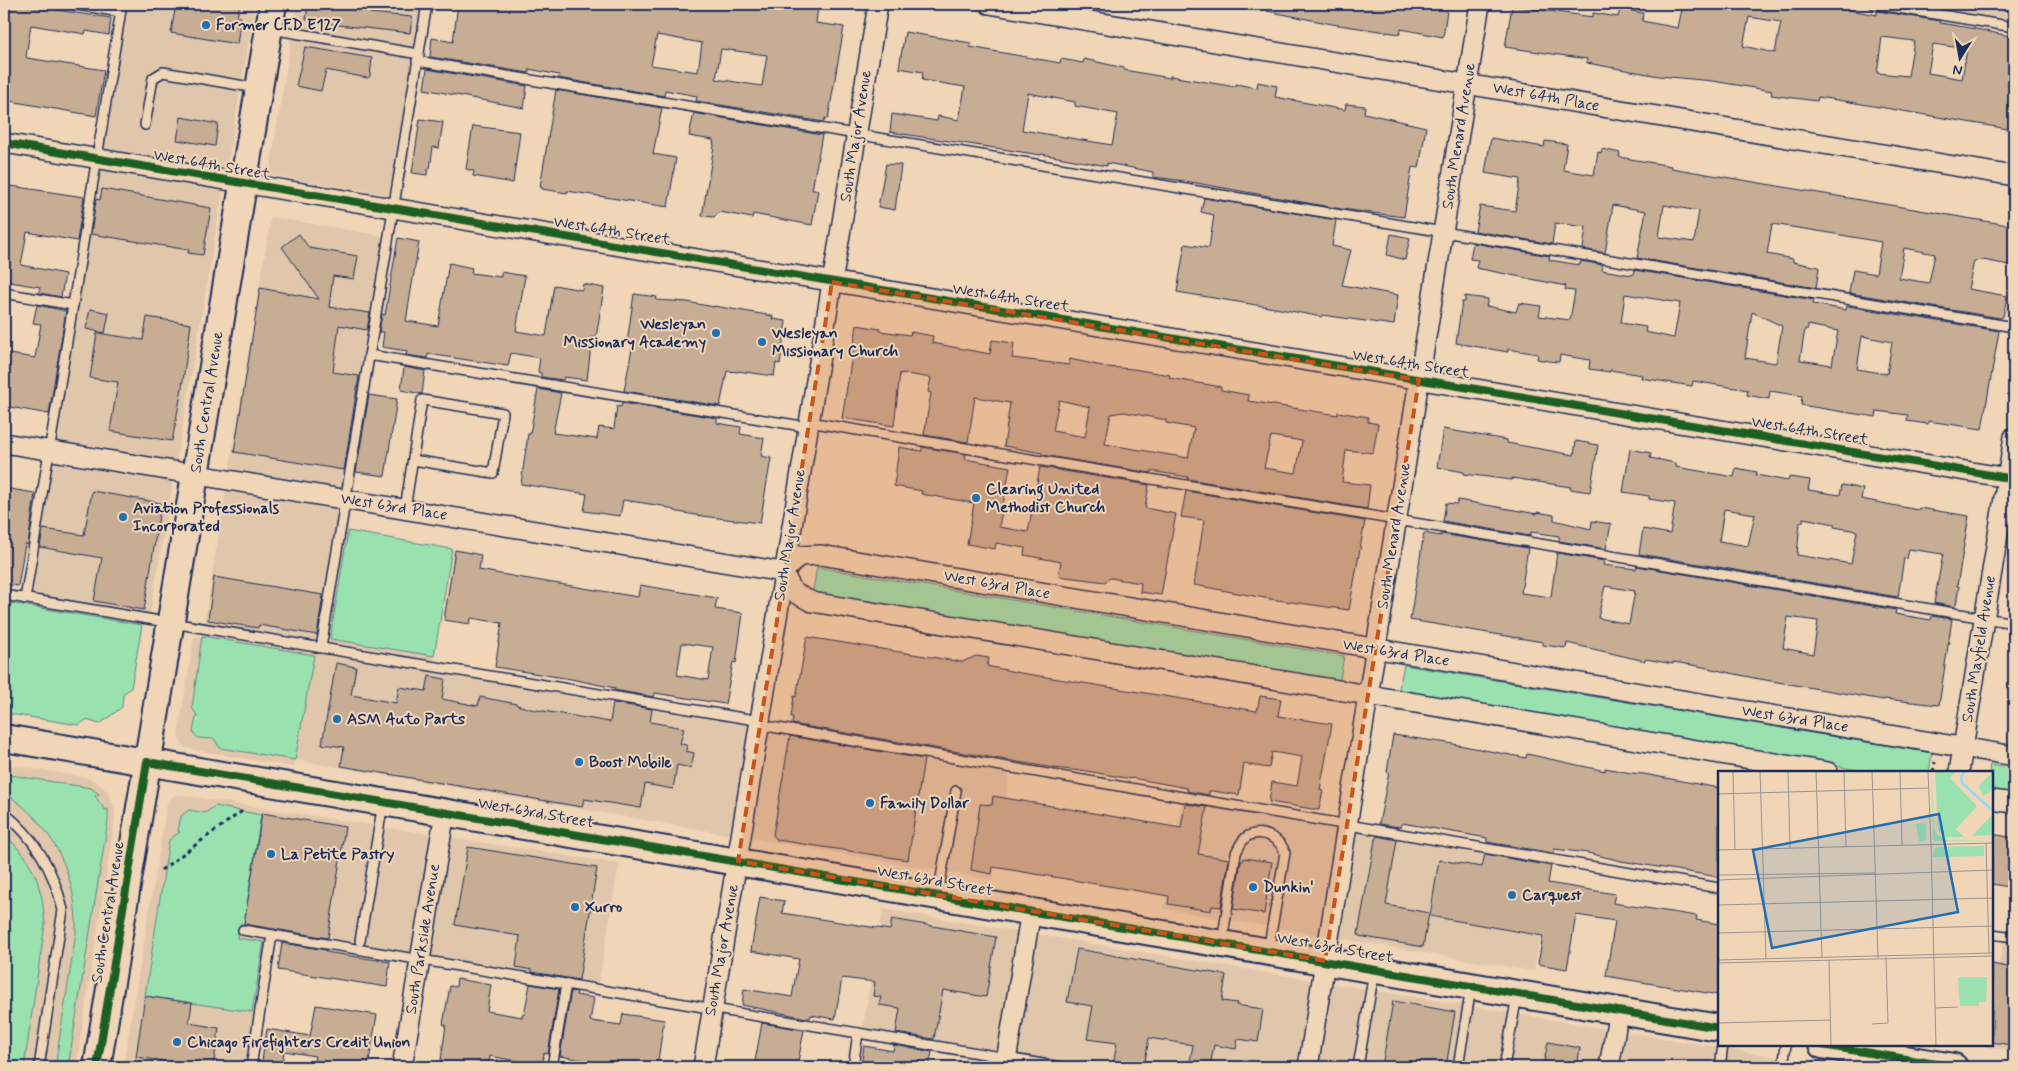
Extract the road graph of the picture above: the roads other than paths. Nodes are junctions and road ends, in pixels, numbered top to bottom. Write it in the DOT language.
graph roads {
  1 [pos="72,4"];
  2 [pos="427,4"];
  3 [pos="878,4"];
  4 [pos="989,4"];
  5 [pos="1480,4"];
  6 [pos="1874,4"];
  7 [pos="121,8"];
  8 [pos="271,16"];
  9 [pos="2014,27"];
  10 [pos="418,58"];
  11 [pos="1467,84"];
  12 [pos="259,88"];
  13 [pos="145,125"];
  14 [pos="856,135"];
  15 [pos="4,143"];
  16 [pos="96,159"];
  17 [pos="2014,176"];
  18 [pos="243,184"];
  19 [pos="393,209"];
  20 [pos="1443,232"];
  21 [pos="832,282"];
  22 [pos="4,293"];
  23 [pos="73,304"];
  24 [pos="2014,328"];
  25 [pos="369,355"];
  26 [pos="1419,380"];
  27 [pos="808,424"];
  28 [pos="2014,437"];
  29 [pos="4,443"];
  30 [pos="50,450"];
  31 [pos="413,460"];
  32 [pos="195,474"];
  33 [pos="2011,478"];
  34 [pos="346,499"];
  35 [pos="405,509"];
  36 [pos="1397,520"];
  37 [pos="783,572"];
  38 [pos="4,595"];
  39 [pos="25,599"];
  40 [pos="1985,618"];
  41 [pos="170,623"];
  42 [pos="2014,623"];
  43 [pos="321,648"];
  44 [pos="1375,650"];
  45 [pos="1368,696"];
  46 [pos="761,723"];
  47 [pos="4,738"];
  48 [pos="1963,747"];
  49 [pos="2014,756"];
  50 [pos="147,762"];
  51 [pos="1822,771"];
  52 [pos="1959,771"];
  53 [pos="956,791"];
  54 [pos="1993,800"];
  55 [pos="383,801"];
  56 [pos="2014,803"];
  57 [pos="445,812"];
  58 [pos="4,813"];
  59 [pos="1347,824"];
  60 [pos="738,861"];
  61 [pos="1718,888"];
  62 [pos="938,895"];
  63 [pos="1031,911"];
  64 [pos="243,930"];
  65 [pos="1993,934"];
  66 [pos="272,935"];
  67 [pos="2014,937"];
  68 [pos="360,941"];
  69 [pos="1221,943"];
  70 [pos="1268,951"];
  71 [pos="420,959"];
  72 [pos="1325,961"];
  73 [pos="1375,969"];
  74 [pos="566,984"];
  75 [pos="1471,985"];
  76 [pos="1517,993"];
  77 [pos="712,1008"];
  78 [pos="1619,1010"];
  79 [pos="1718,1028"];
  80 [pos="858,1033"];
  81 [pos="1723,1046"];
  82 [pos="1786,1046"];
  83 [pos="1830,1046"];
  84 [pos="1913,1057"];
  85 [pos="1006,1063"];
  86 [pos="39,1067"];
  87 [pos="97,1067"];
  88 [pos="251,1067"];
  89 [pos="402,1067"];
  90 [pos="552,1067"];
  91 [pos="703,1067"];
  92 [pos="853,1067"];
  93 [pos="1061,1067"];
  94 [pos="1308,1067"];
  95 [pos="1358,1067"];
  96 [pos="1458,1067"];
  97 [pos="1504,1067"];
  98 [pos="1609,1067"];
  99 [pos="1720,1067"];
  100 [pos="1782,1067"];
  101 [pos="1954,1067"];
  1 -- 7 [label="lane"];
  2 -- 10 [label="lane"];
  3 -- 14 [label="street, South Major Avenue"];
  4 -- 11 [label="street, West 64th Place"];
  5 -- 11 [label="street, South Menard Avenue"];
  6 -- 9 [label="lane"];
  7 -- 16 [label="lane"];
  8 -- 10 [label="lane"];
  8 -- 12 [label="main road, South Central Avenue"];
  10 -- 14 [label="lane"];
  10 -- 19 [label="lane"];
  11 -- 17 [label="street, West 64th Place"];
  11 -- 20 [label="street, South Menard Avenue"];
  12 -- 13 [label="lane"];
  12 -- 18 [label="main road, South Central Avenue"];
  14 -- 20 [label="lane"];
  14 -- 21 [label="street, South Major Avenue"];
  15 -- 16 [label="street, West 64th Street"];
  16 -- 18 [label="street, West 64th Street"];
  16 -- 23 [label="lane"];
  18 -- 19 [label="street, West 64th Street"];
  18 -- 32 [label="main road, South Central Avenue"];
  19 -- 21 [label="street, West 64th Street"];
  19 -- 25 [label="lane"];
  20 -- 24 [label="lane"];
  20 -- 26 [label="street, South Menard Avenue"];
  21 -- 26 [label="street, West 64th Street"];
  21 -- 27 [label="street, South Major Avenue"];
  22 -- 23 [label="lane"];
  23 -- 30 [label="lane"];
  25 -- 27 [label="lane"];
  25 -- 34 [label="lane"];
  26 -- 33 [label="street, West 64th Street"];
  26 -- 36 [label="street, South Menard Avenue"];
  27 -- 36 [label="lane"];
  27 -- 37 [label="street, South Major Avenue"];
  28 -- 33 [label="street, South Mayfield Avenue"];
  29 -- 30 [label="street, West 63rd Place"];
  30 -- 32 [label="street, West 63rd Place"];
  30 -- 39 [label="lane"];
  31 -- 31 [label="lane"];
  31 -- 35 [label="lane"];
  32 -- 34 [label="street, West 63rd Place"];
  32 -- 41 [label="main road, South Central Avenue"];
  33 -- 40 [label="street, South Mayfield Avenue"];
  34 -- 35 [label="street, West 63rd Place"];
  34 -- 43 [label="lane"];
  35 -- 37 [label="street, West 63rd Place"];
  36 -- 40 [label="lane"];
  36 -- 44 [label="street, South Menard Avenue"];
  37 -- 44 [label="street, West 63rd Place"];
  37 -- 45 [label="street"];
  37 -- 46 [label="street, South Major Avenue"];
  38 -- 39 [label="lane"];
  39 -- 41 [label="lane"];
  40 -- 42 [label="lane"];
  40 -- 48 [label="street, South Mayfield Avenue"];
  41 -- 43 [label="lane"];
  41 -- 50 [label="main road, South Central Avenue"];
  43 -- 46 [label="lane"];
  44 -- 45 [label="street, South Menard Avenue"];
  44 -- 48 [label="street, West 63rd Place"];
  45 -- 51 [label="street"];
  45 -- 59 [label="street, South Menard Avenue"];
  46 -- 59 [label="lane"];
  46 -- 60 [label="street, South Major Avenue"];
  47 -- 50 [label="main road, West 63rd Street"];
  48 -- 49 [label="street, West 63rd Place"];
  48 -- 52 [label="street, South Mayfield Avenue"];
  50 -- 55 [label="main road, West 63rd Street"];
  50 -- 87 [label="main road, South Central Avenue"];
  53 -- 62 [label="lane"];
  54 -- 56 [label="street"];
  55 -- 57 [label="main road, West 63rd Street"];
  55 -- 68 [label="lane"];
  57 -- 60 [label="main road, West 63rd Street"];
  57 -- 71 [label="street, South Parkside Avenue"];
  58 -- 86 [label="lane"];
  59 -- 61 [label="lane"];
  59 -- 72 [label="street, South Menard Avenue"];
  60 -- 62 [label="main road, West 63rd Street"];
  60 -- 77 [label="street, South Major Avenue"];
  62 -- 63 [label="main road, West 63rd Street"];
  63 -- 69 [label="main road, West 63rd Street"];
  63 -- 85 [label="street"];
  64 -- 66 [label="lane"];
  65 -- 67 [label="lane"];
  66 -- 71 [label="lane"];
  66 -- 88 [label="lane"];
  69 -- 70 [label="main road, West 63rd Street"];
  69 -- 70 [label="lane"];
  70 -- 72 [label="main road, West 63rd Street"];
  71 -- 74 [label="lane"];
  71 -- 89 [label="street, South Parkside Avenue"];
  72 -- 73 [label="main road, West 63rd Street"];
  72 -- 94 [label="street, South Menard Avenue"];
  73 -- 75 [label="main road, West 63rd Street"];
  73 -- 95 [label="lane"];
  74 -- 77 [label="lane"];
  74 -- 90 [label="lane"];
  75 -- 76 [label="main road, West 63rd Street"];
  75 -- 96 [label="lane"];
  76 -- 78 [label="main road, West 63rd Street"];
  76 -- 97 [label="lane"];
  77 -- 80 [label="lane"];
  77 -- 91 [label="street, South Major Avenue"];
  78 -- 79 [label="main road, West 63rd Street"];
  78 -- 98 [label="street"];
  80 -- 85 [label="lane"];
  80 -- 92 [label="lane"];
  81 -- 99 [label="lane"];
  82 -- 100 [label="lane"];
  83 -- 84 [label="main road"];
  84 -- 101 [label="main road"];
  85 -- 93 [label="lane"];
}
